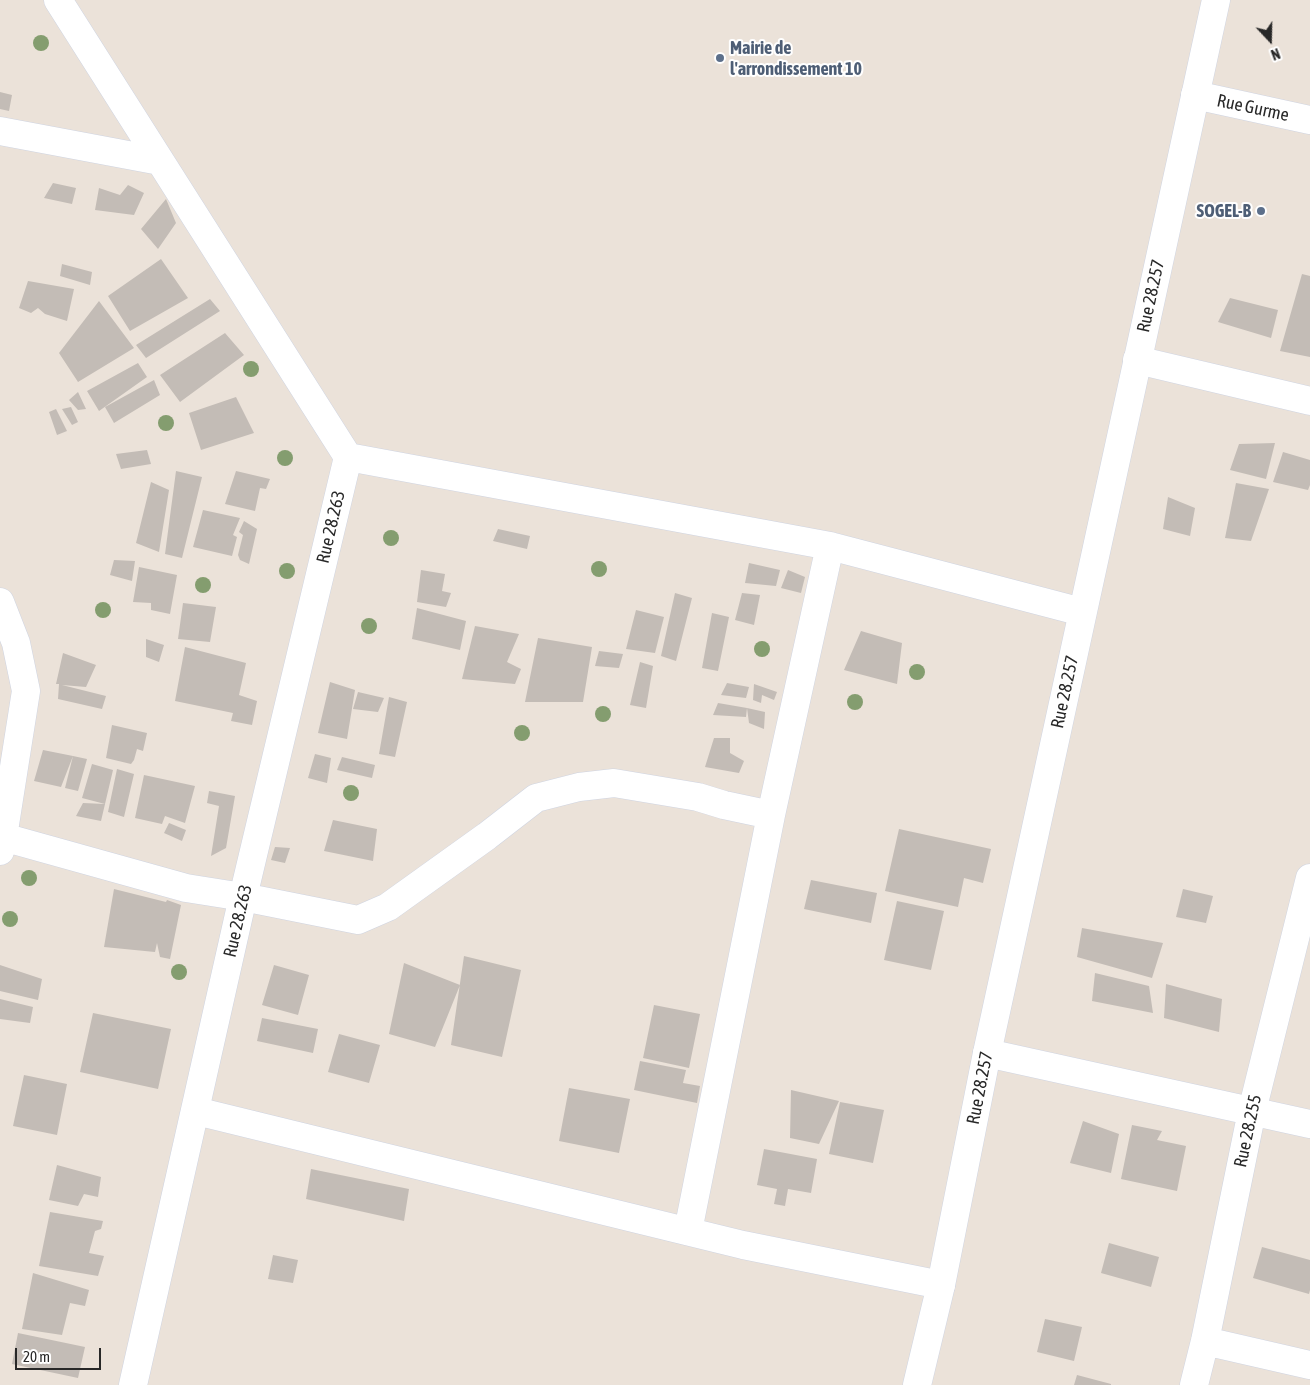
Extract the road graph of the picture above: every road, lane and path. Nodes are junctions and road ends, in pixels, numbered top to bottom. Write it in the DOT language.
graph roads {
  1 [pos="58,0"];
  2 [pos="1216,0"];
  3 [pos="1195,95"];
  4 [pos="1310,120"];
  5 [pos="0,131"];
  6 [pos="160,161"];
  7 [pos="1137,360"];
  8 [pos="1310,401"];
  9 [pos="348,458"];
  10 [pos="830,546"];
  11 [pos="0,602"];
  12 [pos="1082,612"];
  13 [pos="8,641"];
  14 [pos="770,814"];
  15 [pos="2,844"];
  16 [pos="1310,878"];
  17 [pos="243,897"];
  18 [pos="987,1053"];
  19 [pos="196,1111"];
  20 [pos="1252,1111"];
  21 [pos="1310,1124"];
  22 [pos="688,1231"];
  23 [pos="941,1285"];
  24 [pos="1205,1341"];
  25 [pos="1310,1365"];
  26 [pos="133,1385"];
  27 [pos="917,1385"];
  28 [pos="1194,1385"];
  1 -- 6 [label="street"];
  2 -- 3 [label="street, Rue 28.257"];
  3 -- 4 [label="street, Rue Gurme"];
  3 -- 7 [label="street, Rue 28.257"];
  5 -- 6 [label="street"];
  6 -- 9 [label="street"];
  7 -- 8 [label="street"];
  7 -- 12 [label="street, Rue 28.257"];
  9 -- 10 [label="street"];
  9 -- 17 [label="street, Rue 28.263"];
  10 -- 12 [label="street"];
  10 -- 14 [label="street"];
  11 -- 13 [label="street"];
  12 -- 18 [label="street, Rue 28.257"];
  13 -- 15 [label="street"];
  14 -- 17 [label="street"];
  14 -- 22 [label="street"];
  15 -- 17 [label="street"];
  16 -- 20 [label="street, Rue 28.255"];
  17 -- 19 [label="street, Rue 28.263"];
  18 -- 20 [label="street"];
  18 -- 23 [label="street, Rue 28.257"];
  19 -- 22 [label="street"];
  19 -- 26 [label="street, Rue 28.263"];
  20 -- 21 [label="street"];
  20 -- 24 [label="street, Rue 28.255"];
  22 -- 23 [label="street"];
  23 -- 27 [label="street, Rue 28.257"];
  24 -- 25 [label="street"];
  24 -- 28 [label="street, Rue 28.255"];
}
